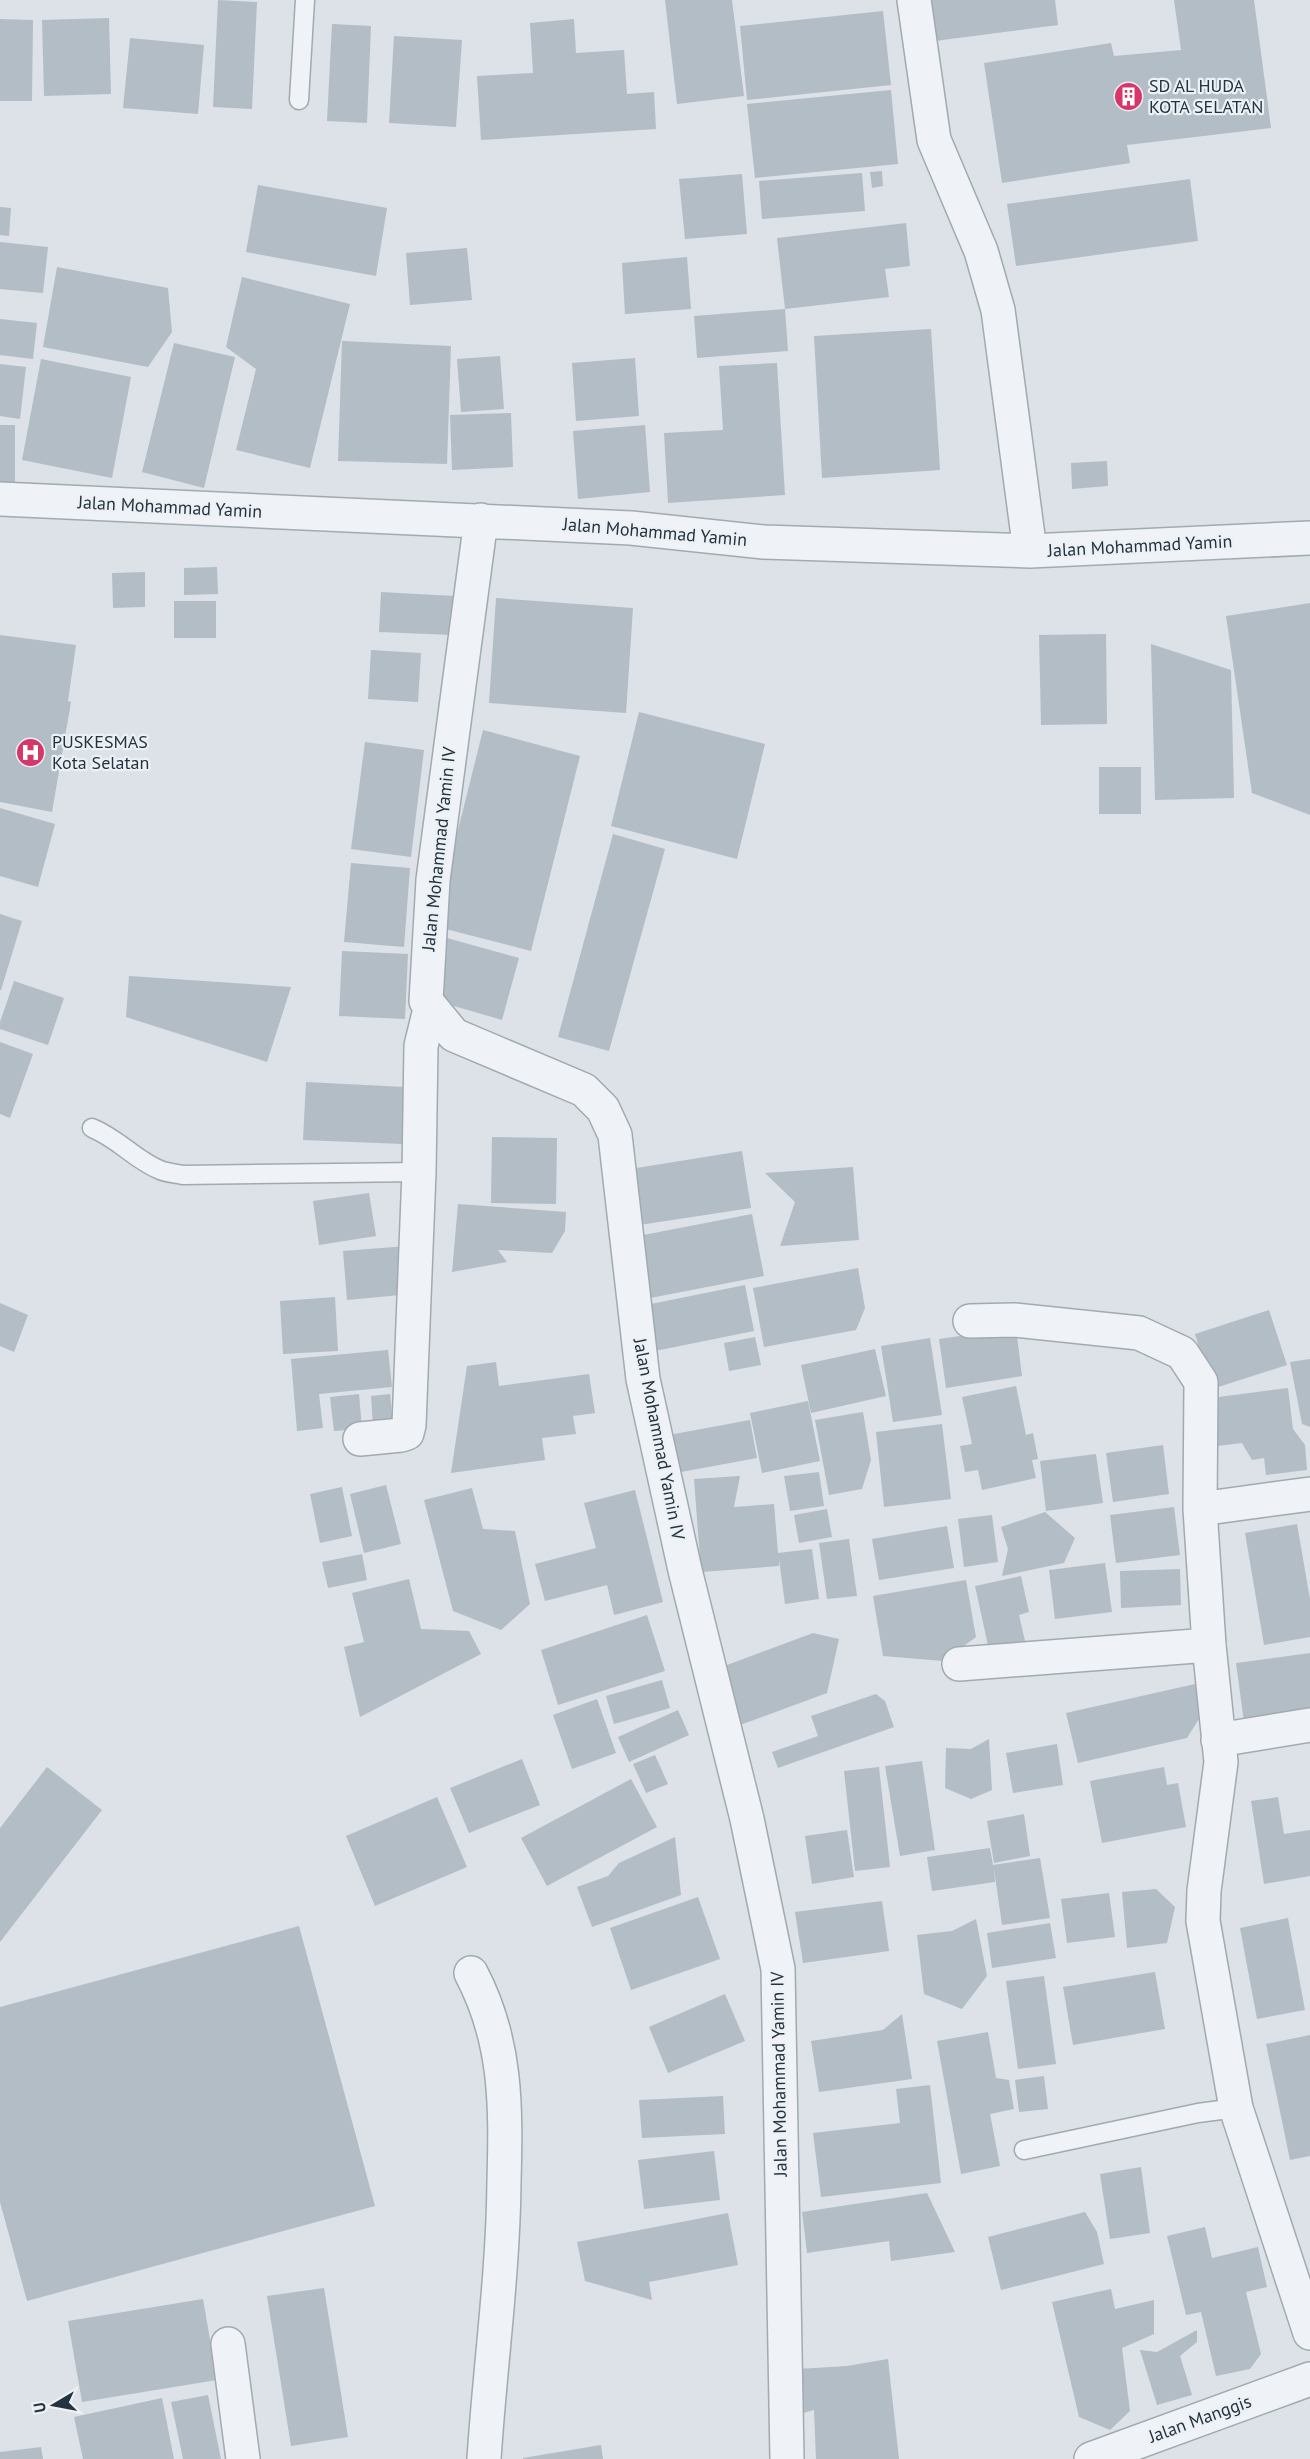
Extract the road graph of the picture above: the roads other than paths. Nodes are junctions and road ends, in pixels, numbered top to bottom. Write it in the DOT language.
graph roads {
  1 [pos="305,0"];
  2 [pos="914,0"];
  3 [pos="299,100"];
  4 [pos="0,499"];
  5 [pos="480,520"];
  6 [pos="1310,537"];
  7 [pos="1030,551"];
  8 [pos="430,1009"];
  9 [pos="92,1128"];
  10 [pos="419,1172"];
  11 [pos="970,1321"];
  12 [pos="360,1439"];
  13 [pos="1310,1494"];
  14 [pos="1200,1509"];
  15 [pos="1209,1645"];
  16 [pos="959,1664"];
  17 [pos="1310,1725"];
  18 [pos="1218,1740"];
  19 [pos="471,1973"];
  20 [pos="1236,2108"];
  21 [pos="1024,2150"];
  22 [pos="1310,2333"];
  23 [pos="228,2344"];
  24 [pos="1310,2379"];
  25 [pos="243,2459"];
  26 [pos="484,2459"];
  27 [pos="787,2459"];
  28 [pos="1091,2459"];
  1 -- 3 [label="lane"];
  2 -- 7 [label="street"];
  4 -- 5 [label="street, Jalan Mohammad Yamin"];
  5 -- 7 [label="street, Jalan Mohammad Yamin"];
  5 -- 8 [label="street, Jalan Mohammad Yamin IV"];
  6 -- 7 [label="street, Jalan Mohammad Yamin"];
  8 -- 10 [label="street"];
  8 -- 27 [label="street, Jalan Mohammad Yamin IV"];
  9 -- 10 [label="lane"];
  10 -- 12 [label="street"];
  11 -- 14 [label="street"];
  13 -- 14 [label="street"];
  14 -- 15 [label="street"];
  15 -- 16 [label="street"];
  15 -- 18 [label="street"];
  17 -- 18 [label="street"];
  18 -- 20 [label="street"];
  19 -- 26 [label="street"];
  20 -- 21 [label="lane"];
  20 -- 22 [label="street"];
  23 -- 25 [label="street"];
  24 -- 28 [label="street, Jalan Manggis"];
}
